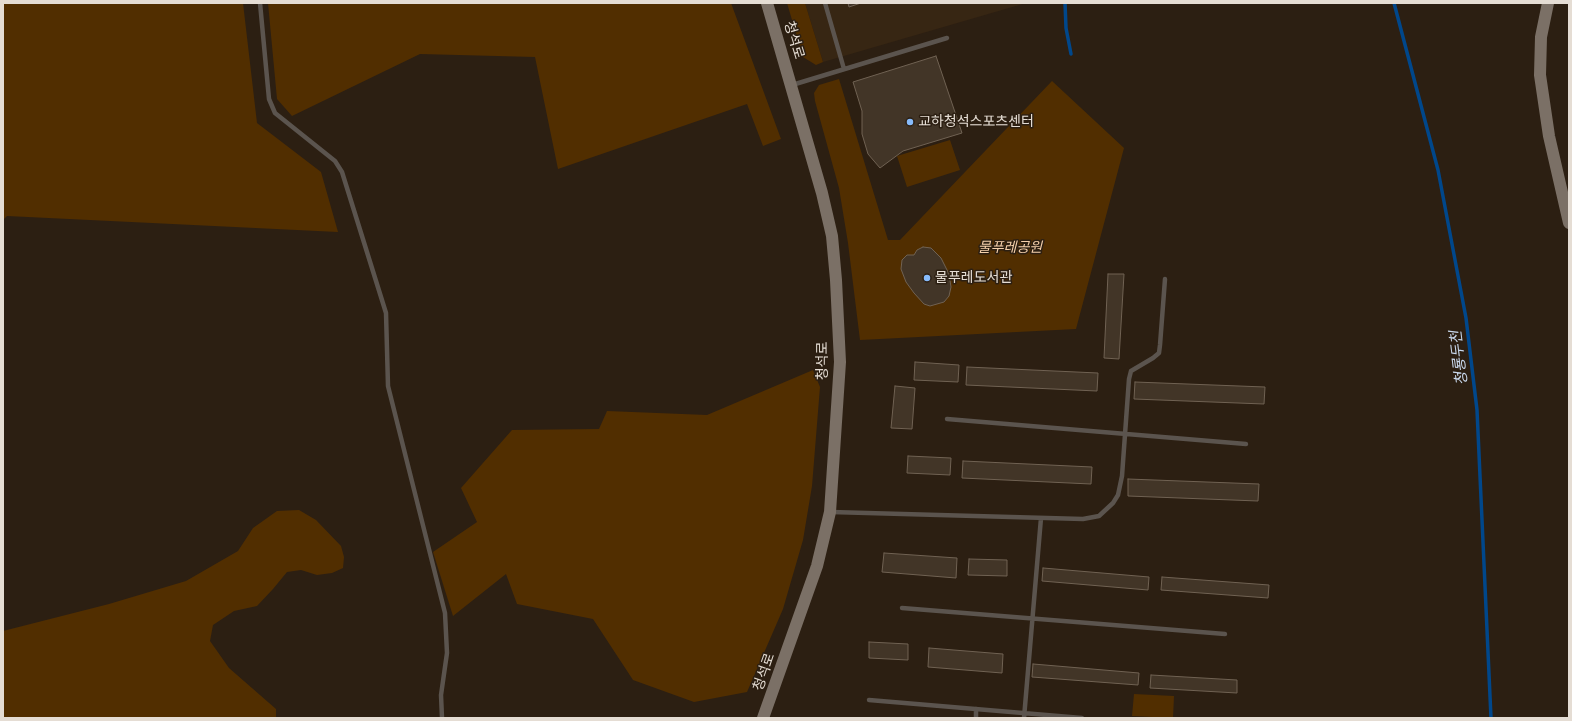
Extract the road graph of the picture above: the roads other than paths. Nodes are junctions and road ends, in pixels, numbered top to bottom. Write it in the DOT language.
graph roads {
  1 [pos="260,3"];
  2 [pos="767,3"];
  3 [pos="825,3"];
  4 [pos="1548,3"];
  5 [pos="947,38"];
  6 [pos="844,69"];
  7 [pos="792,85"];
  8 [pos="1569,223"];
  9 [pos="1164,279"];
  10 [pos="947,419"];
  11 [pos="1124,434"];
  12 [pos="1246,444"];
  13 [pos="830,512"];
  14 [pos="1041,518"];
  15 [pos="902,608"];
  16 [pos="1032,618"];
  17 [pos="1225,634"];
  18 [pos="869,700"];
  19 [pos="976,709"];
  20 [pos="1024,716"];
  21 [pos="442,718"];
  22 [pos="764,718"];
  23 [pos="976,718"];
  24 [pos="1082,718"];
  1 -- 21 [label="lane"];
  2 -- 7 [label="main road, 청석로"];
  3 -- 6 [label="lane"];
  4 -- 8 [label="main road"];
  5 -- 6 [label="lane"];
  6 -- 7 [label="lane"];
  7 -- 13 [label="main road, 청석로"];
  9 -- 11 [label="lane"];
  10 -- 11 [label="lane"];
  11 -- 12 [label="lane"];
  11 -- 14 [label="lane"];
  13 -- 14 [label="lane"];
  13 -- 22 [label="main road, 청석로"];
  14 -- 16 [label="lane"];
  15 -- 16 [label="lane"];
  16 -- 17 [label="lane"];
  16 -- 20 [label="lane"];
  18 -- 19 [label="lane"];
  19 -- 20 [label="lane"];
  19 -- 23 [label="lane"];
  20 -- 24 [label="lane"];
}
